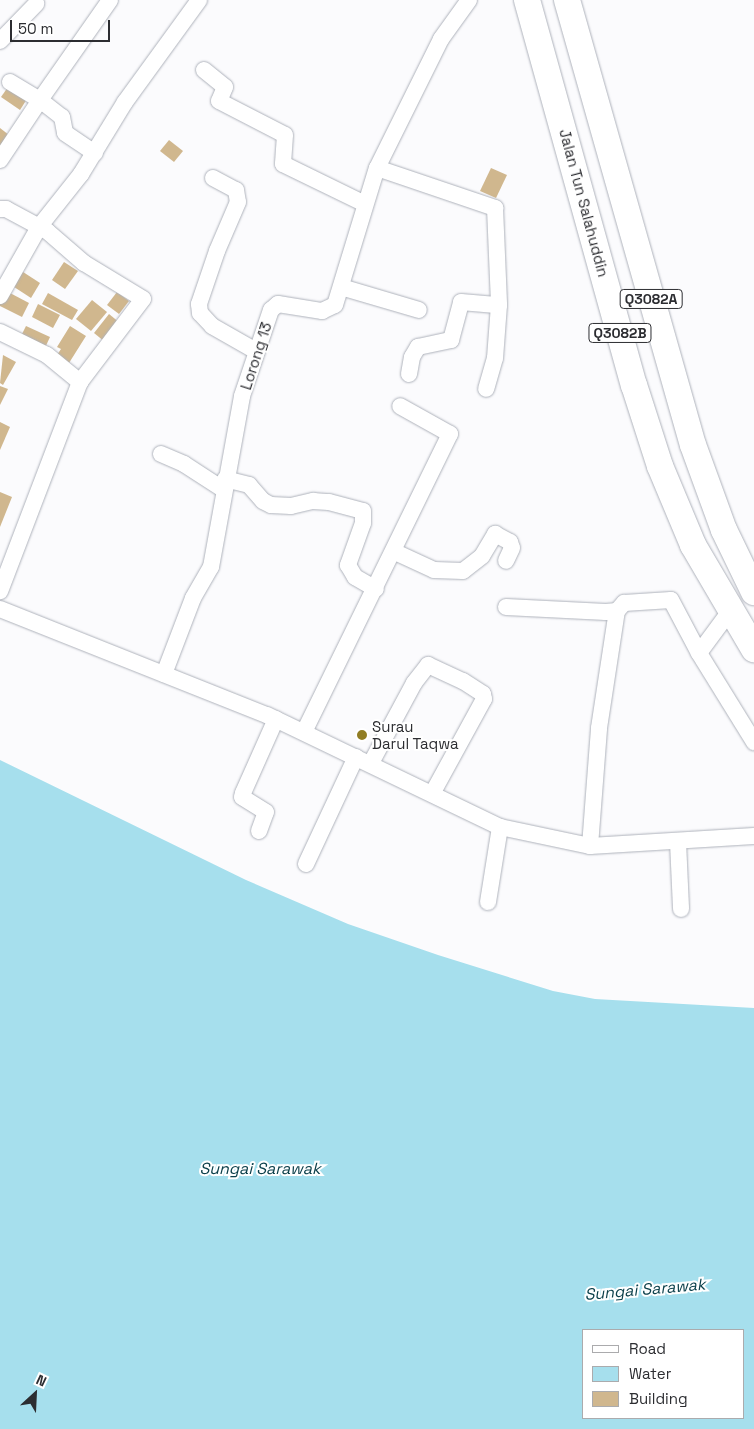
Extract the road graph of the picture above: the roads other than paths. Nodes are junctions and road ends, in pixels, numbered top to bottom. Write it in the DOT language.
graph roads {
  1 [pos="110,0"];
  2 [pos="200,0"];
  3 [pos="469,0"];
  4 [pos="528,0"];
  5 [pos="566,0"];
  6 [pos="36,4"];
  7 [pos="0,42"];
  8 [pos="204,70"];
  9 [pos="10,82"];
  10 [pos="40,100"];
  11 [pos="95,154"];
  12 [pos="0,160"];
  13 [pos="378,168"];
  14 [pos="214,178"];
  15 [pos="365,204"];
  16 [pos="0,209"];
  17 [pos="39,227"];
  18 [pos="341,287"];
  19 [pos="0,296"];
  20 [pos="499,305"];
  21 [pos="419,310"];
  22 [pos="0,332"];
  23 [pos="256,351"];
  24 [pos="409,374"];
  25 [pos="80,382"];
  26 [pos="486,389"];
  27 [pos="400,406"];
  28 [pos="161,454"];
  29 [pos="225,485"];
  30 [pos="395,552"];
  31 [pos="506,561"];
  32 [pos="753,587"];
  33 [pos="376,589"];
  34 [pos="0,591"];
  35 [pos="506,607"];
  36 [pos="0,609"];
  37 [pos="617,611"];
  38 [pos="730,611"];
  39 [pos="754,649"];
  40 [pos="699,653"];
  41 [pos="164,674"];
  42 [pos="276,719"];
  43 [pos="304,732"];
  44 [pos="754,742"];
  45 [pos="363,760"];
  46 [pos="432,794"];
  47 [pos="500,827"];
  48 [pos="259,831"];
  49 [pos="754,836"];
  50 [pos="678,842"];
  51 [pos="590,846"];
  52 [pos="306,864"];
  53 [pos="488,902"];
  54 [pos="681,909"];
  1 -- 10 [label="street"];
  2 -- 11 [label="street"];
  3 -- 13 [label="street, Lorong 13"];
  4 -- 38 [label="highway, Jalan Tun Salahuddin / Q3082B"];
  5 -- 32 [label="highway, Q3082A"];
  6 -- 7 [label="street"];
  8 -- 15 [label="street"];
  9 -- 10 [label="street"];
  10 -- 11 [label="street"];
  10 -- 12 [label="street"];
  11 -- 17 [label="street"];
  13 -- 15 [label="street, Lorong 13"];
  13 -- 20 [label="street"];
  14 -- 23 [label="street"];
  15 -- 18 [label="street, Lorong 13"];
  16 -- 17 [label="street"];
  17 -- 19 [label="street"];
  17 -- 25 [label="street"];
  18 -- 21 [label="street"];
  18 -- 23 [label="street, Lorong 13"];
  20 -- 24 [label="street"];
  20 -- 26 [label="street"];
  22 -- 25 [label="street"];
  23 -- 29 [label="street, Lorong 13"];
  25 -- 34 [label="street"];
  27 -- 30 [label="street"];
  28 -- 29 [label="street"];
  29 -- 33 [label="street"];
  29 -- 41 [label="street, Lorong 13"];
  30 -- 31 [label="street"];
  30 -- 33 [label="street"];
  33 -- 43 [label="street"];
  35 -- 37 [label="street"];
  36 -- 41 [label="street"];
  37 -- 40 [label="street"];
  37 -- 51 [label="street"];
  38 -- 39 [label="highway, Jalan Tun Salahuddin / Q3082B"];
  38 -- 40 [label="street"];
  40 -- 44 [label="street"];
  41 -- 42 [label="street"];
  42 -- 43 [label="street"];
  42 -- 48 [label="street"];
  43 -- 45 [label="street"];
  45 -- 46 [label="street"];
  45 -- 46 [label="street"];
  45 -- 52 [label="street"];
  46 -- 47 [label="street"];
  47 -- 51 [label="street"];
  47 -- 53 [label="street"];
  49 -- 50 [label="street"];
  50 -- 51 [label="street"];
  50 -- 54 [label="street"];
}
